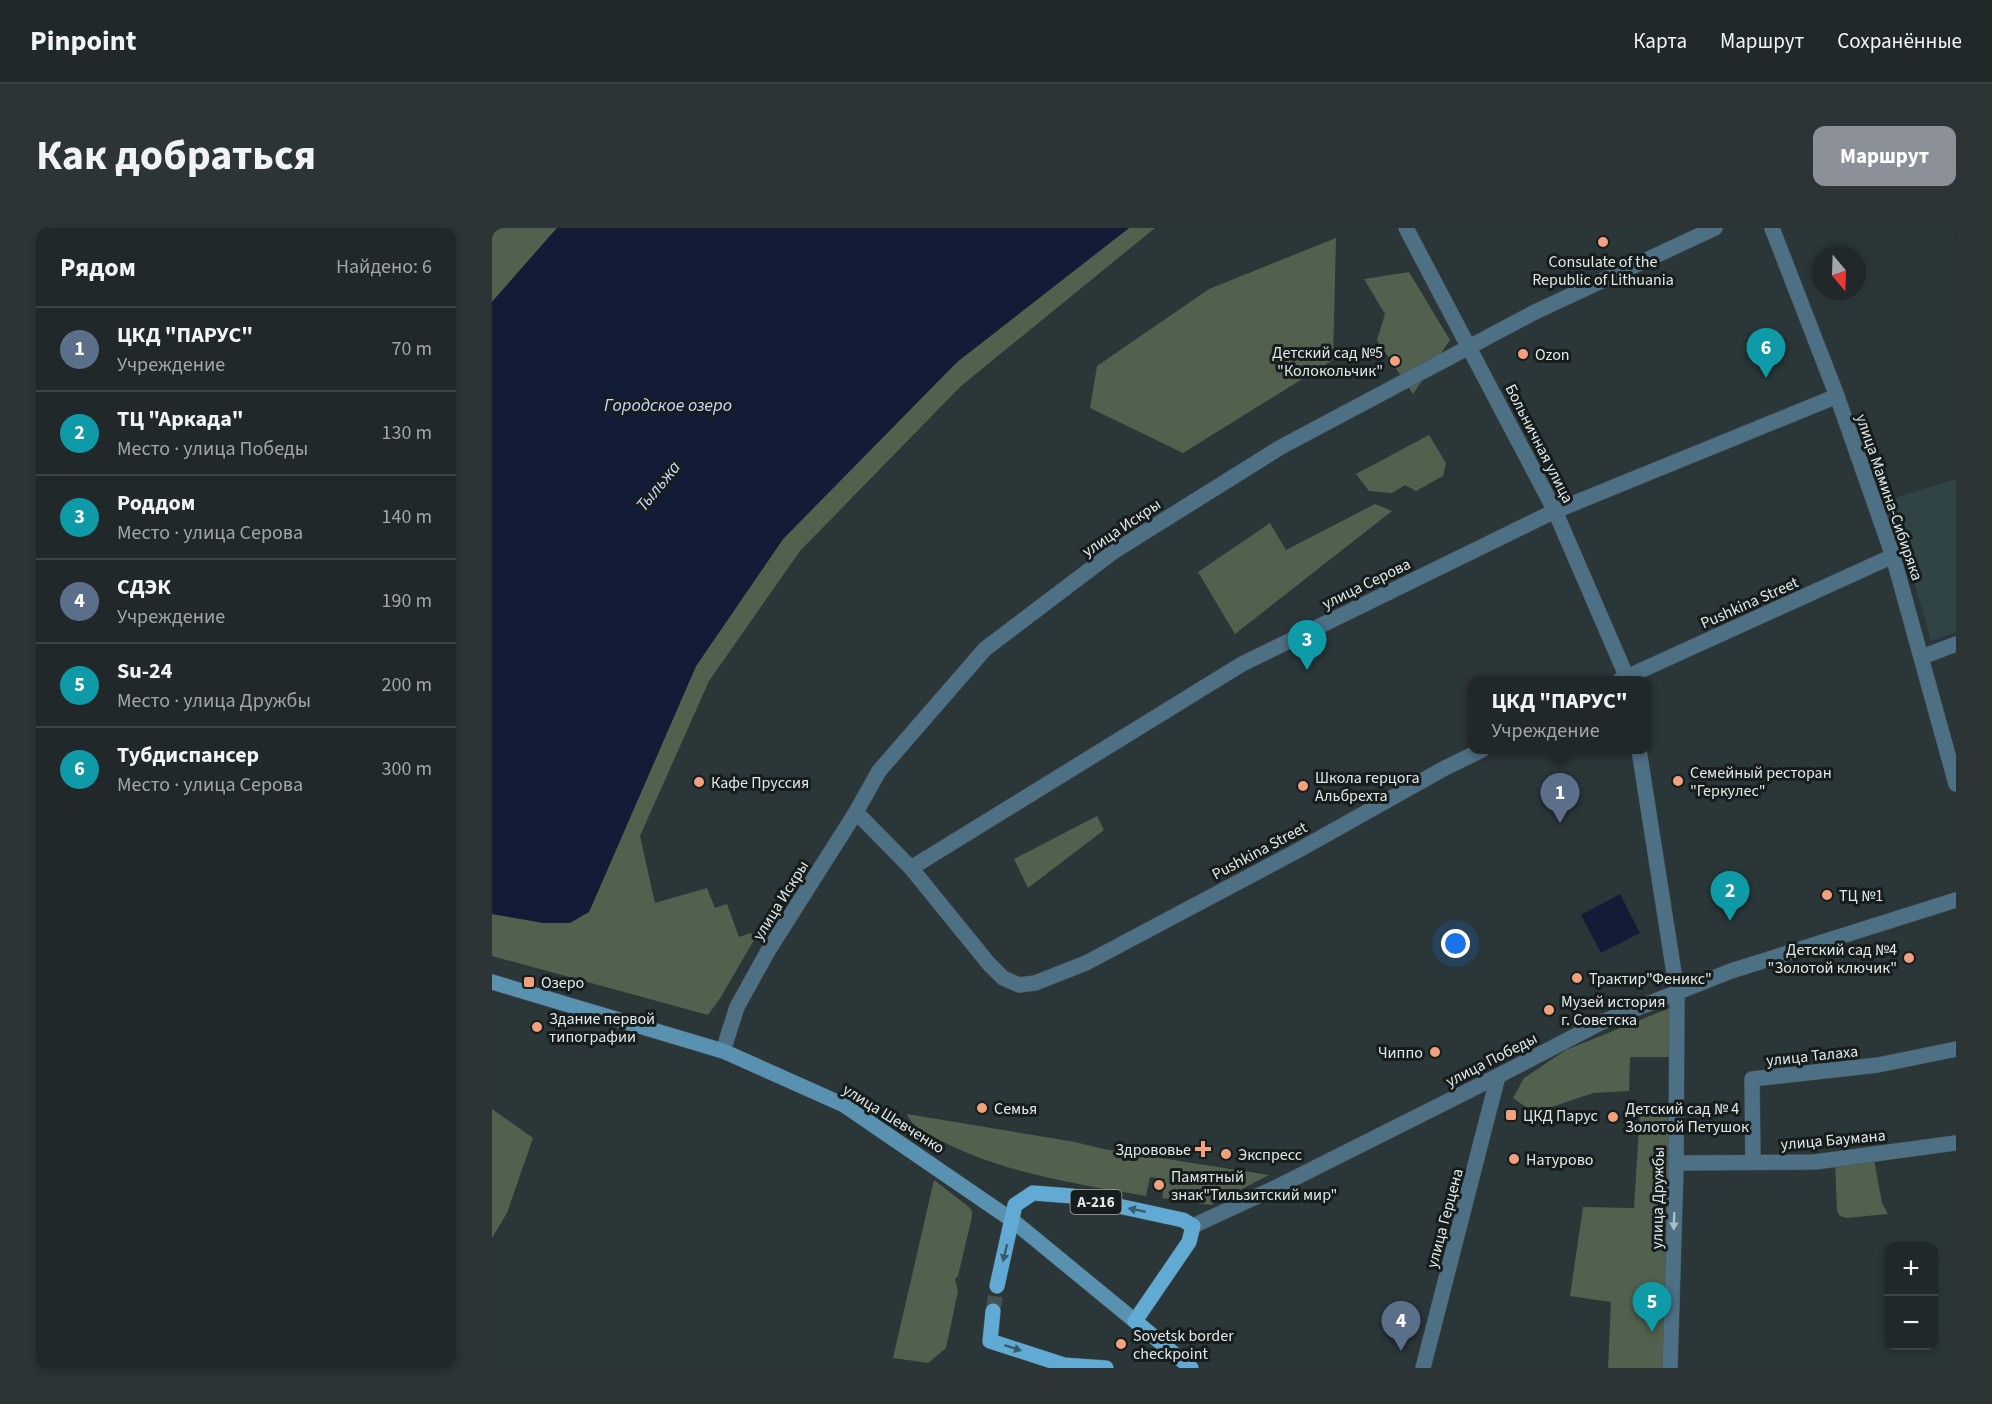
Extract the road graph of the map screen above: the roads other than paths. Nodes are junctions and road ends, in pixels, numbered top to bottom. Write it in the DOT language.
graph roads {
  1 [pos="1406,228"];
  2 [pos="1715,228"];
  3 [pos="1772,228"];
  4 [pos="1469,346"];
  5 [pos="1837,396"];
  6 [pos="1555,511"];
  7 [pos="1893,556"];
  8 [pos="1956,644"];
  9 [pos="1922,657"];
  10 [pos="1624,676"];
  11 [pos="1632,676"];
  12 [pos="1474,754"];
  13 [pos="1640,754"];
  14 [pos="1956,784"];
  15 [pos="856,812"];
  16 [pos="911,868"];
  17 [pos="1956,900"];
  18 [pos="492,982"];
  19 [pos="1677,992"];
  20 [pos="1956,1049"];
  21 [pos="723,1051"];
  22 [pos="1498,1076"];
  23 [pos="1956,1143"];
  24 [pos="1753,1162"];
  25 [pos="1676,1163"];
  26 [pos="1012,1220"];
  27 [pos="1193,1226"];
  28 [pos="997,1286"];
  29 [pos="993,1311"];
  30 [pos="1135,1321"];
  31 [pos="1064,1367"];
  32 [pos="1106,1368"];
  33 [pos="1191,1368"];
  34 [pos="1423,1368"];
  35 [pos="1670,1368"];
  1 -- 4 [label="street, Больничная улица"];
  2 -- 4 [label="street, улица Искры"];
  3 -- 5 [label="street, улица Мамина-Сибиряка"];
  4 -- 6 [label="street, Больничная улица"];
  4 -- 15 [label="street, улица Искры"];
  5 -- 6 [label="street, улица Серова"];
  5 -- 7 [label="street, улица Мамина-Сибиряка"];
  6 -- 10 [label="street, Больничная улица"];
  6 -- 16 [label="street, улица Серова"];
  7 -- 9 [label="street, улица Мамина-Сибиряка"];
  7 -- 11 [label="street, Pushkina Street"];
  8 -- 9 [label="street"];
  9 -- 14 [label="street, улица Мамина-Сибиряка"];
  12 -- 16 [label="street, Pushkina Street"];
  13 -- 19 [label="street"];
  15 -- 16 [label="street"];
  15 -- 21 [label="street, улица Искры"];
  17 -- 19 [label="street, улица Победы"];
  18 -- 21 [label="main road, улица Шевченко"];
  19 -- 22 [label="street, улица Победы"];
  19 -- 25 [label="street, улица Дружбы"];
  20 -- 24 [label="street, улица Талаха"];
  21 -- 26 [label="main road, улица Шевченко"];
  22 -- 27 [label="street, улица Победы"];
  22 -- 34 [label="street, улица Герцена"];
  23 -- 24 [label="street, улица Баумана"];
  24 -- 25 [label="street, улица Баумана"];
  25 -- 35 [label="street, улица Дружбы, one-way"];
  27 -- 26 [label="main road, А-216, one-way"];
  26 -- 28 [label="main road, А-216, one-way"];
  26 -- 30 [label="main road, улица Шевченко"];
  27 -- 30 [label="main road"];
  29 -- 31 [label="main road, one-way"];
  30 -- 33 [label="main road, улица Шевченко"];
  31 -- 32 [label="main road"];
}
